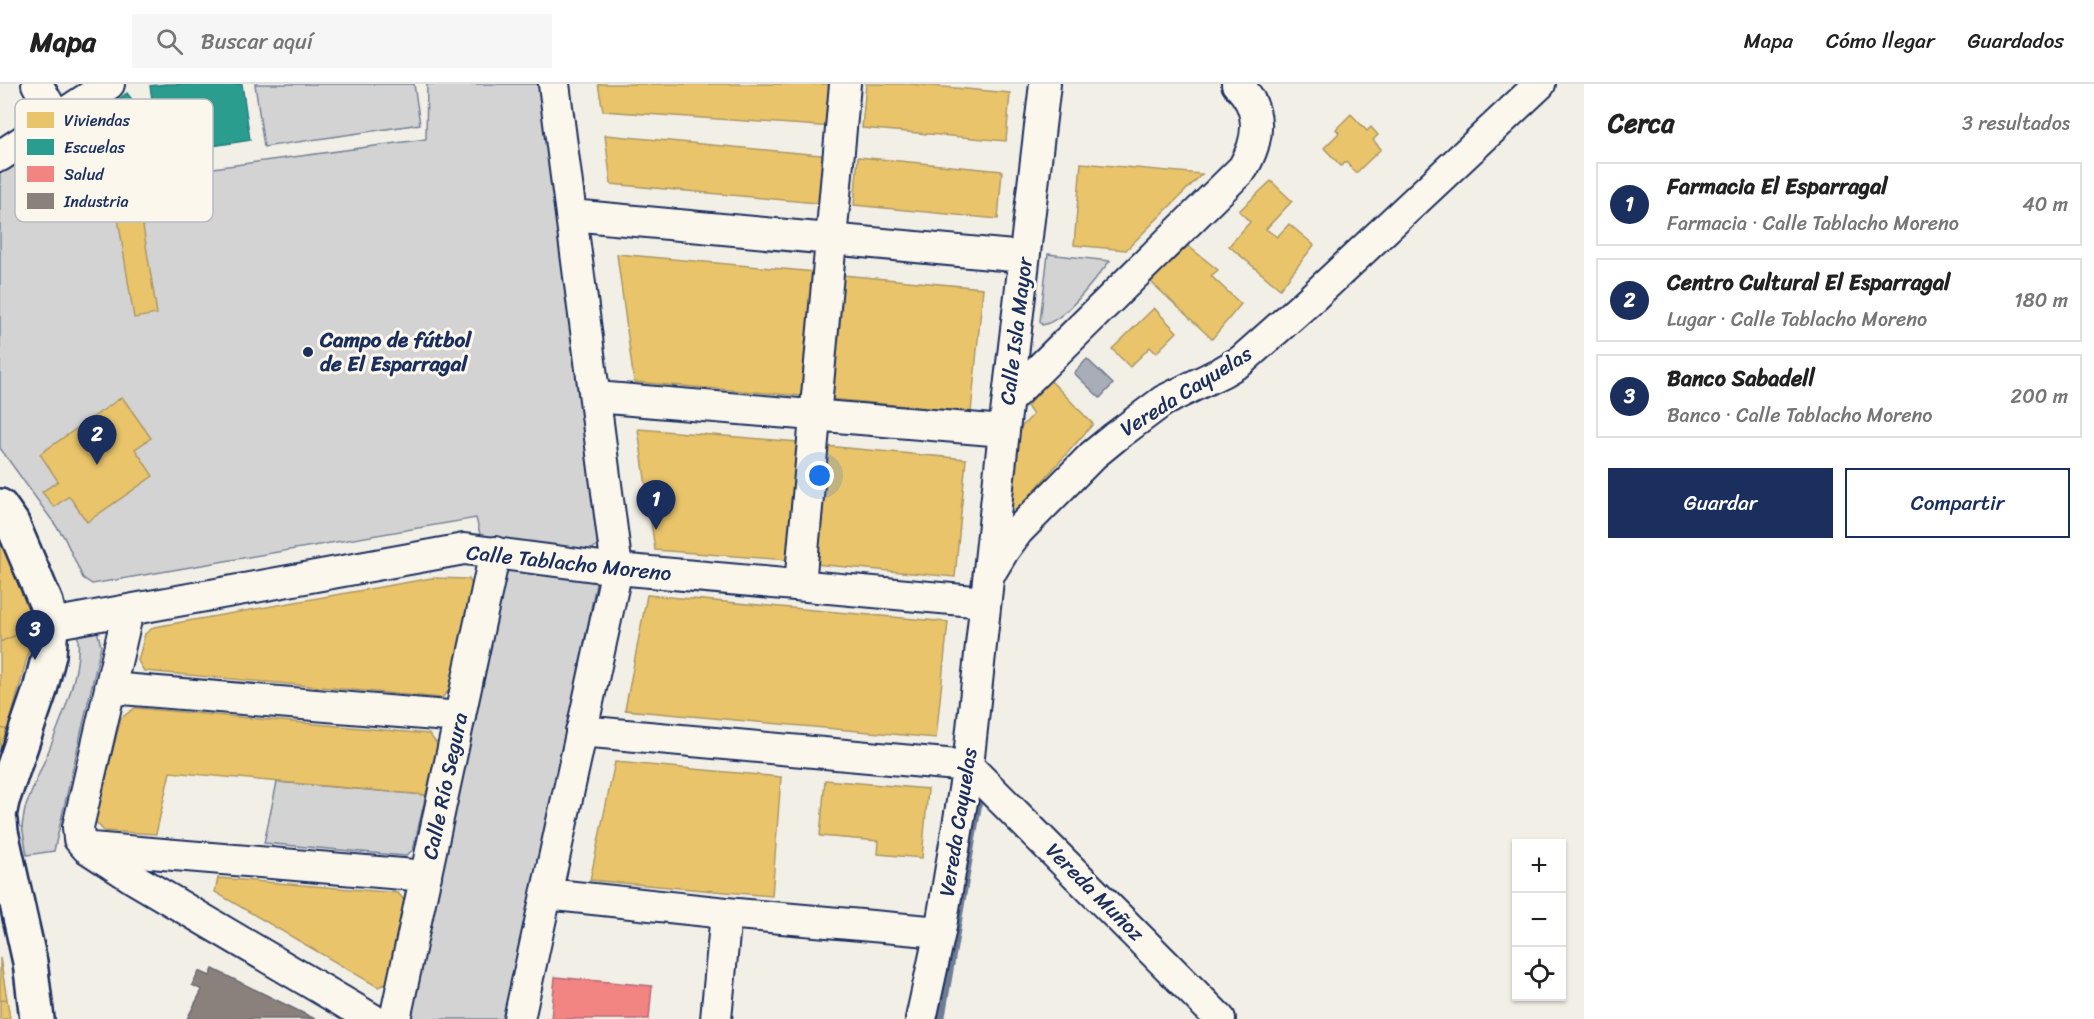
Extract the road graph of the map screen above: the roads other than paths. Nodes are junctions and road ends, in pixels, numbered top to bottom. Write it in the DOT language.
graph roads {
  1 [pos="37,84"];
  2 [pos="108,84"];
  3 [pos="554,84"];
  4 [pos="844,84"];
  5 [pos="1045,84"];
  6 [pos="1237,84"];
  7 [pos="1540,84"];
  8 [pos="46,99"];
  9 [pos="86,99"];
  10 [pos="15,146"];
  11 [pos="0,156"];
  12 [pos="571,215"];
  13 [pos="831,239"];
  14 [pos="1024,257"];
  15 [pos="596,397"];
  16 [pos="1008,400"];
  17 [pos="815,414"];
  18 [pos="1004,431"];
  19 [pos="0,506"];
  20 [pos="495,552"];
  21 [pos="617,569"];
  22 [pos="800,585"];
  23 [pos="986,590"];
  24 [pos="128,611"];
  25 [pos="51,624"];
  26 [pos="110,688"];
  27 [pos="460,717"];
  28 [pos="581,731"];
  29 [pos="968,766"];
  30 [pos="2,795"];
  31 [pos="0,821"];
  32 [pos="87,848"];
  33 [pos="426,876"];
  34 [pos="546,894"];
  35 [pos="726,913"];
  36 [pos="940,932"];
  37 [pos="38,1019"];
  38 [pos="372,1019"];
  39 [pos="395,1019"];
  40 [pos="519,1019"];
  41 [pos="716,1019"];
  42 [pos="921,1019"];
  43 [pos="1220,1019"];
  1 -- 8 [label="street"];
  2 -- 9 [label="street"];
  3 -- 12 [label="street"];
  4 -- 13 [label="street"];
  5 -- 14 [label="street, Calle Isla Mayor"];
  6 -- 16 [label="street"];
  7 -- 23 [label="street, Vereda Cayuelas"];
  10 -- 11 [label="street"];
  12 -- 13 [label="street"];
  12 -- 15 [label="street"];
  13 -- 14 [label="street"];
  13 -- 17 [label="street"];
  14 -- 16 [label="street, Calle Isla Mayor"];
  15 -- 17 [label="street"];
  15 -- 21 [label="street"];
  16 -- 18 [label="street, Calle Isla Mayor"];
  17 -- 18 [label="street"];
  17 -- 22 [label="street"];
  18 -- 23 [label="street, Calle Isla Mayor"];
  19 -- 25 [label="main road"];
  20 -- 21 [label="street, Calle Tablacho Moreno"];
  20 -- 24 [label="street, Calle Tablacho Moreno"];
  20 -- 27 [label="street, Calle Río Segura"];
  21 -- 22 [label="street, Calle Tablacho Moreno"];
  21 -- 28 [label="street"];
  22 -- 23 [label="street, Calle Tablacho Moreno"];
  23 -- 29 [label="street, Vereda Cayuelas"];
  24 -- 25 [label="street, Calle Tablacho Moreno"];
  24 -- 26 [label="street"];
  25 -- 30 [label="main road"];
  26 -- 27 [label="street"];
  26 -- 32 [label="street"];
  27 -- 33 [label="street, Calle Río Segura"];
  28 -- 29 [label="street"];
  28 -- 34 [label="street"];
  29 -- 36 [label="street, Vereda Cayuelas"];
  29 -- 43 [label="street, Vereda Muñoz"];
  31 -- 37 [label="main road"];
  32 -- 33 [label="street"];
  32 -- 38 [label="street"];
  33 -- 39 [label="street, Calle Río Segura"];
  34 -- 35 [label="street"];
  34 -- 40 [label="street"];
  35 -- 36 [label="street"];
  35 -- 41 [label="street"];
  36 -- 42 [label="street, Vereda Cayuelas"];
}
